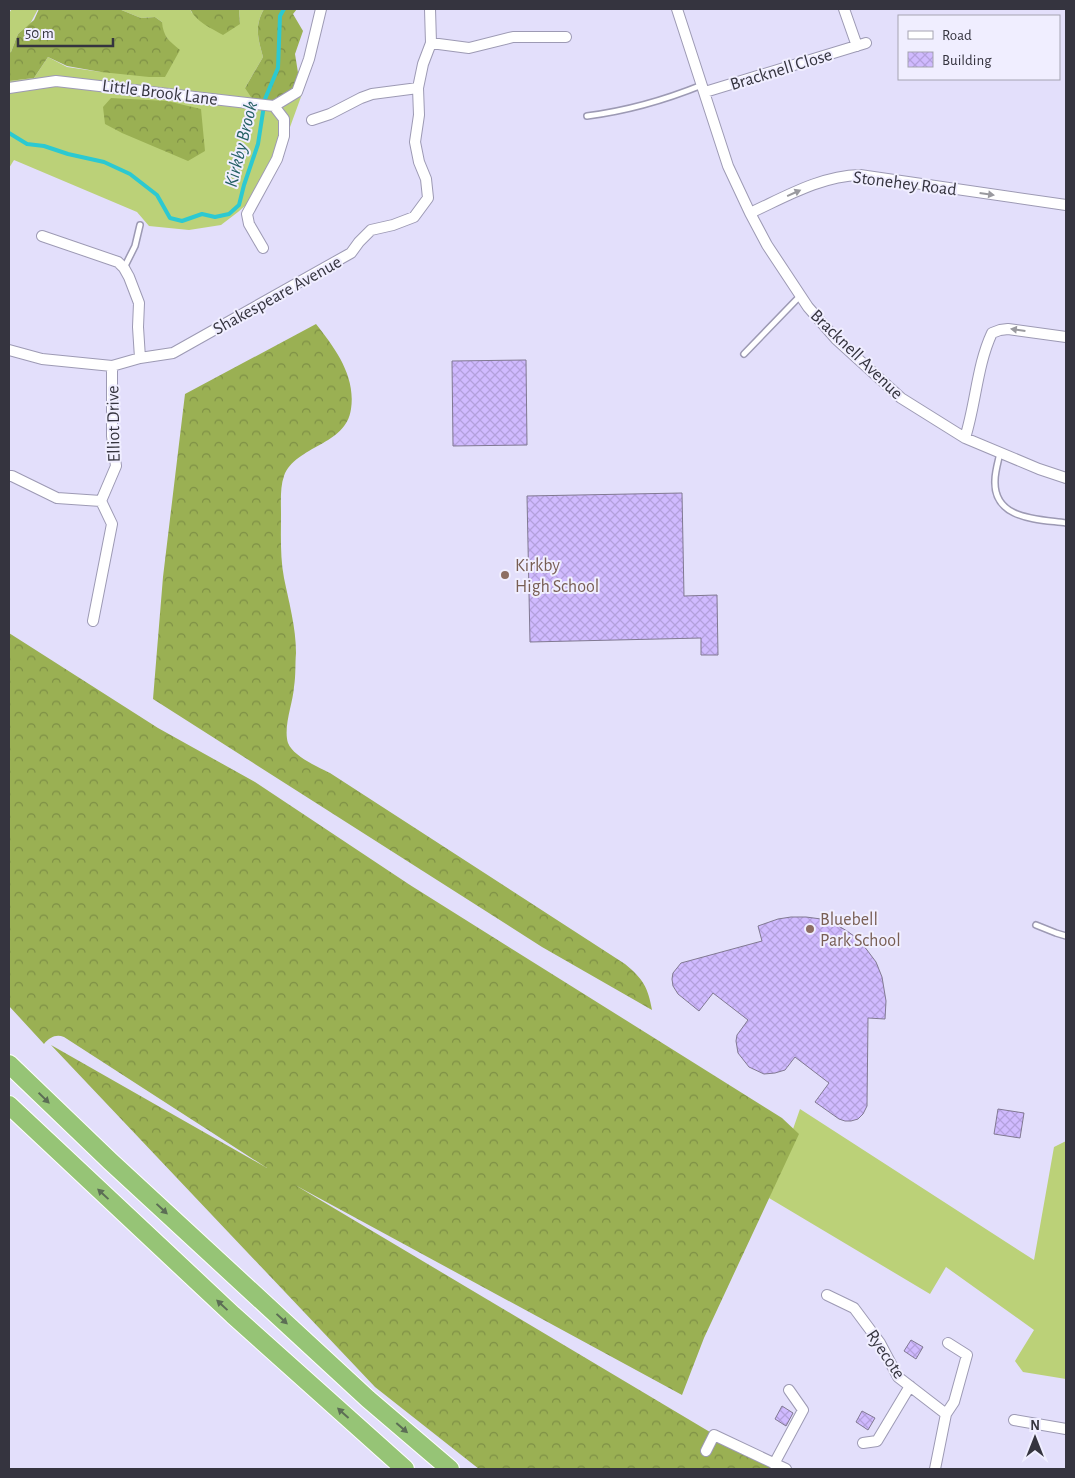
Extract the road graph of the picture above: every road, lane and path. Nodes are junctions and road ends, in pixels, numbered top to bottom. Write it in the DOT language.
graph roads {
  1 [pos="321,9"];
  2 [pos="430,9"];
  3 [pos="677,9"];
  4 [pos="844,9"];
  5 [pos="566,37"];
  6 [pos="431,43"];
  7 [pos="9,88"];
  8 [pos="418,88"];
  9 [pos="703,89"];
  10 [pos="274,106"];
  11 [pos="587,116"];
  12 [pos="312,120"];
  13 [pos="1066,205"];
  14 [pos="750,213"];
  15 [pos="140,224"];
  16 [pos="42,236"];
  17 [pos="263,248"];
  18 [pos="124,268"];
  19 [pos="800,296"];
  20 [pos="1066,337"];
  21 [pos="9,350"];
  22 [pos="744,354"];
  23 [pos="140,358"];
  24 [pos="112,366"];
  25 [pos="965,438"];
  26 [pos="1000,453"];
  27 [pos="9,476"];
  28 [pos="1066,478"];
  29 [pos="101,501"];
  30 [pos="1066,523"];
  31 [pos="93,621"];
  32 [pos="1036,925"];
  33 [pos="1066,936"];
  34 [pos="9,1059"];
  35 [pos="9,1064"];
  36 [pos="26,1081"];
  37 [pos="10,1107"];
  38 [pos="827,1295"];
  39 [pos="948,1343"];
  40 [pos="910,1386"];
  41 [pos="789,1390"];
  42 [pos="946,1414"];
  43 [pos="1014,1420"];
  44 [pos="1066,1429"];
  45 [pos="863,1443"];
  46 [pos="706,1451"];
  47 [pos="774,1464"];
  48 [pos="405,1469"];
  49 [pos="450,1469"];
  50 [pos="786,1469"];
  51 [pos="935,1469"];
  1 -- 10 [label="street"];
  2 -- 6 [label="street, Shakespeare Avenue"];
  3 -- 9 [label="street, Bracknell Avenue"];
  4 -- 9 [label="street, Bracknell Close"];
  5 -- 6 [label="street"];
  6 -- 8 [label="street, Shakespeare Avenue"];
  7 -- 10 [label="street, Little Brook Lane"];
  8 -- 12 [label="street"];
  8 -- 23 [label="street, Shakespeare Avenue"];
  9 -- 11 [label="lane"];
  9 -- 14 [label="street, Bracknell Avenue"];
  10 -- 17 [label="street"];
  14 -- 13 [label="street, Stonehey Road, one-way"];
  14 -- 19 [label="street, Bracknell Avenue"];
  15 -- 18 [label="lane"];
  16 -- 18 [label="street"];
  18 -- 23 [label="street"];
  19 -- 22 [label="lane"];
  19 -- 25 [label="street, Bracknell Avenue"];
  20 -- 25 [label="street, one-way"];
  21 -- 24 [label="street, Shakespeare Avenue"];
  23 -- 24 [label="street, Shakespeare Avenue"];
  24 -- 29 [label="street, Elliot Drive"];
  25 -- 26 [label="street, Bracknell Avenue"];
  26 -- 28 [label="street, Bracknell Avenue"];
  26 -- 30 [label="lane"];
  27 -- 29 [label="street"];
  29 -- 31 [label="street"];
  32 -- 33 [label="lane"];
  34 -- 36 [label="highway"];
  35 -- 36 [label="highway"];
  36 -- 49 [label="highway, one-way"];
  48 -- 37 [label="highway, one-way"];
  38 -- 40 [label="street, Ryecote"];
  39 -- 42 [label="street"];
  40 -- 42 [label="street, Ryecote"];
  40 -- 45 [label="street"];
  41 -- 47 [label="street"];
  42 -- 51 [label="street"];
  43 -- 44 [label="street"];
  46 -- 47 [label="street"];
  47 -- 50 [label="street"];
}
